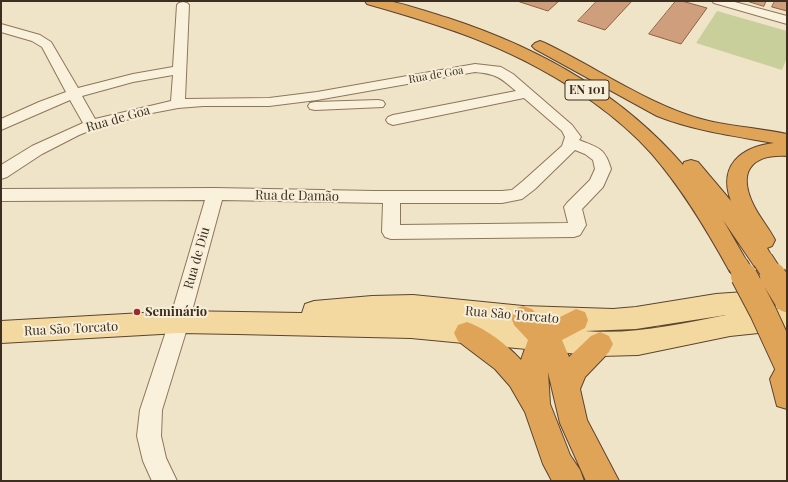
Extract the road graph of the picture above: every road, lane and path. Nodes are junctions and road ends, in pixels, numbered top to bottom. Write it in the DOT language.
graph roads {
  1 [pos="372,1"];
  2 [pos="395,1"];
  3 [pos="718,1"];
  4 [pos="183,5"];
  5 [pos="446,16"];
  6 [pos="787,20"];
  7 [pos="4,32"];
  8 [pos="180,70"];
  9 [pos="73,93"];
  10 [pos="526,93"];
  11 [pos="269,102"];
  12 [pos="178,104"];
  13 [pos="378,104"];
  14 [pos="393,120"];
  15 [pos="1,125"];
  16 [pos="91,125"];
  17 [pos="787,140"];
  18 [pos="572,143"];
  19 [pos="787,150"];
  20 [pos="1,173"];
  21 [pos="215,194"];
  22 [pos="1,195"];
  23 [pos="392,197"];
  24 [pos="764,260"];
  25 [pos="787,299"];
  26 [pos="523,317"];
  27 [pos="787,319"];
  28 [pos="576,320"];
  29 [pos="179,322"];
  30 [pos="237,323"];
  31 [pos="1,332"];
  32 [pos="467,333"];
  33 [pos="544,339"];
  34 [pos="600,344"];
  35 [pos="787,364"];
  36 [pos="787,373"];
  37 [pos="566,388"];
  38 [pos="787,396"];
  39 [pos="537,405"];
  40 [pos="165,481"];
  41 [pos="569,481"];
  42 [pos="604,481"];
  1 -- 35 [label="highway, EN 101, bridge"];
  2 -- 5 [label="highway, EN 101"];
  3 -- 6 [label="street"];
  4 -- 8 [label="street"];
  5 -- 17 [label="highway"];
  5 -- 24 [label="highway, EN 101"];
  7 -- 9 [label="street"];
  8 -- 9 [label="street"];
  8 -- 12 [label="street"];
  9 -- 15 [label="street"];
  9 -- 16 [label="street"];
  10 -- 11 [label="street, Rua de Goa"];
  10 -- 14 [label="street"];
  10 -- 18 [label="street, Rua de Goa"];
  11 -- 12 [label="street, Rua de Goa"];
  11 -- 13 [label="street, Rua de Goa"];
  12 -- 16 [label="street, Rua de Goa"];
  16 -- 20 [label="street, Rua de Goa"];
  18 -- 23 [label="street, Rua de Damão"];
  18 -- 23 [label="street"];
  19 -- 24 [label="highway"];
  21 -- 22 [label="street, Rua de Damão"];
  21 -- 23 [label="street, Rua de Damão"];
  21 -- 29 [label="street, Rua de Diu"];
  24 -- 25 [label="highway, EN 101, bridge"];
  25 -- 28 [label="main road, Rua São Torcato"];
  26 -- 28 [label="main road, Rua São Torcato"];
  26 -- 30 [label="main road, Rua São Torcato"];
  26 -- 33 [label="highway"];
  27 -- 34 [label="main road, Rua São Torcato"];
  28 -- 33 [label="highway"];
  29 -- 30 [label="main road, Rua São Torcato"];
  29 -- 31 [label="main road, Rua São Torcato"];
  29 -- 40 [label="street, Rua de Diu"];
  30 -- 32 [label="main road, Rua São Torcato"];
  32 -- 33 [label="main road, Rua São Torcato"];
  32 -- 39 [label="highway"];
  33 -- 34 [label="main road, Rua São Torcato"];
  33 -- 37 [label="highway"];
  33 -- 39 [label="highway"];
  34 -- 37 [label="highway"];
  36 -- 38 [label="highway"];
  37 -- 42 [label="highway"];
  39 -- 41 [label="highway"];
}
